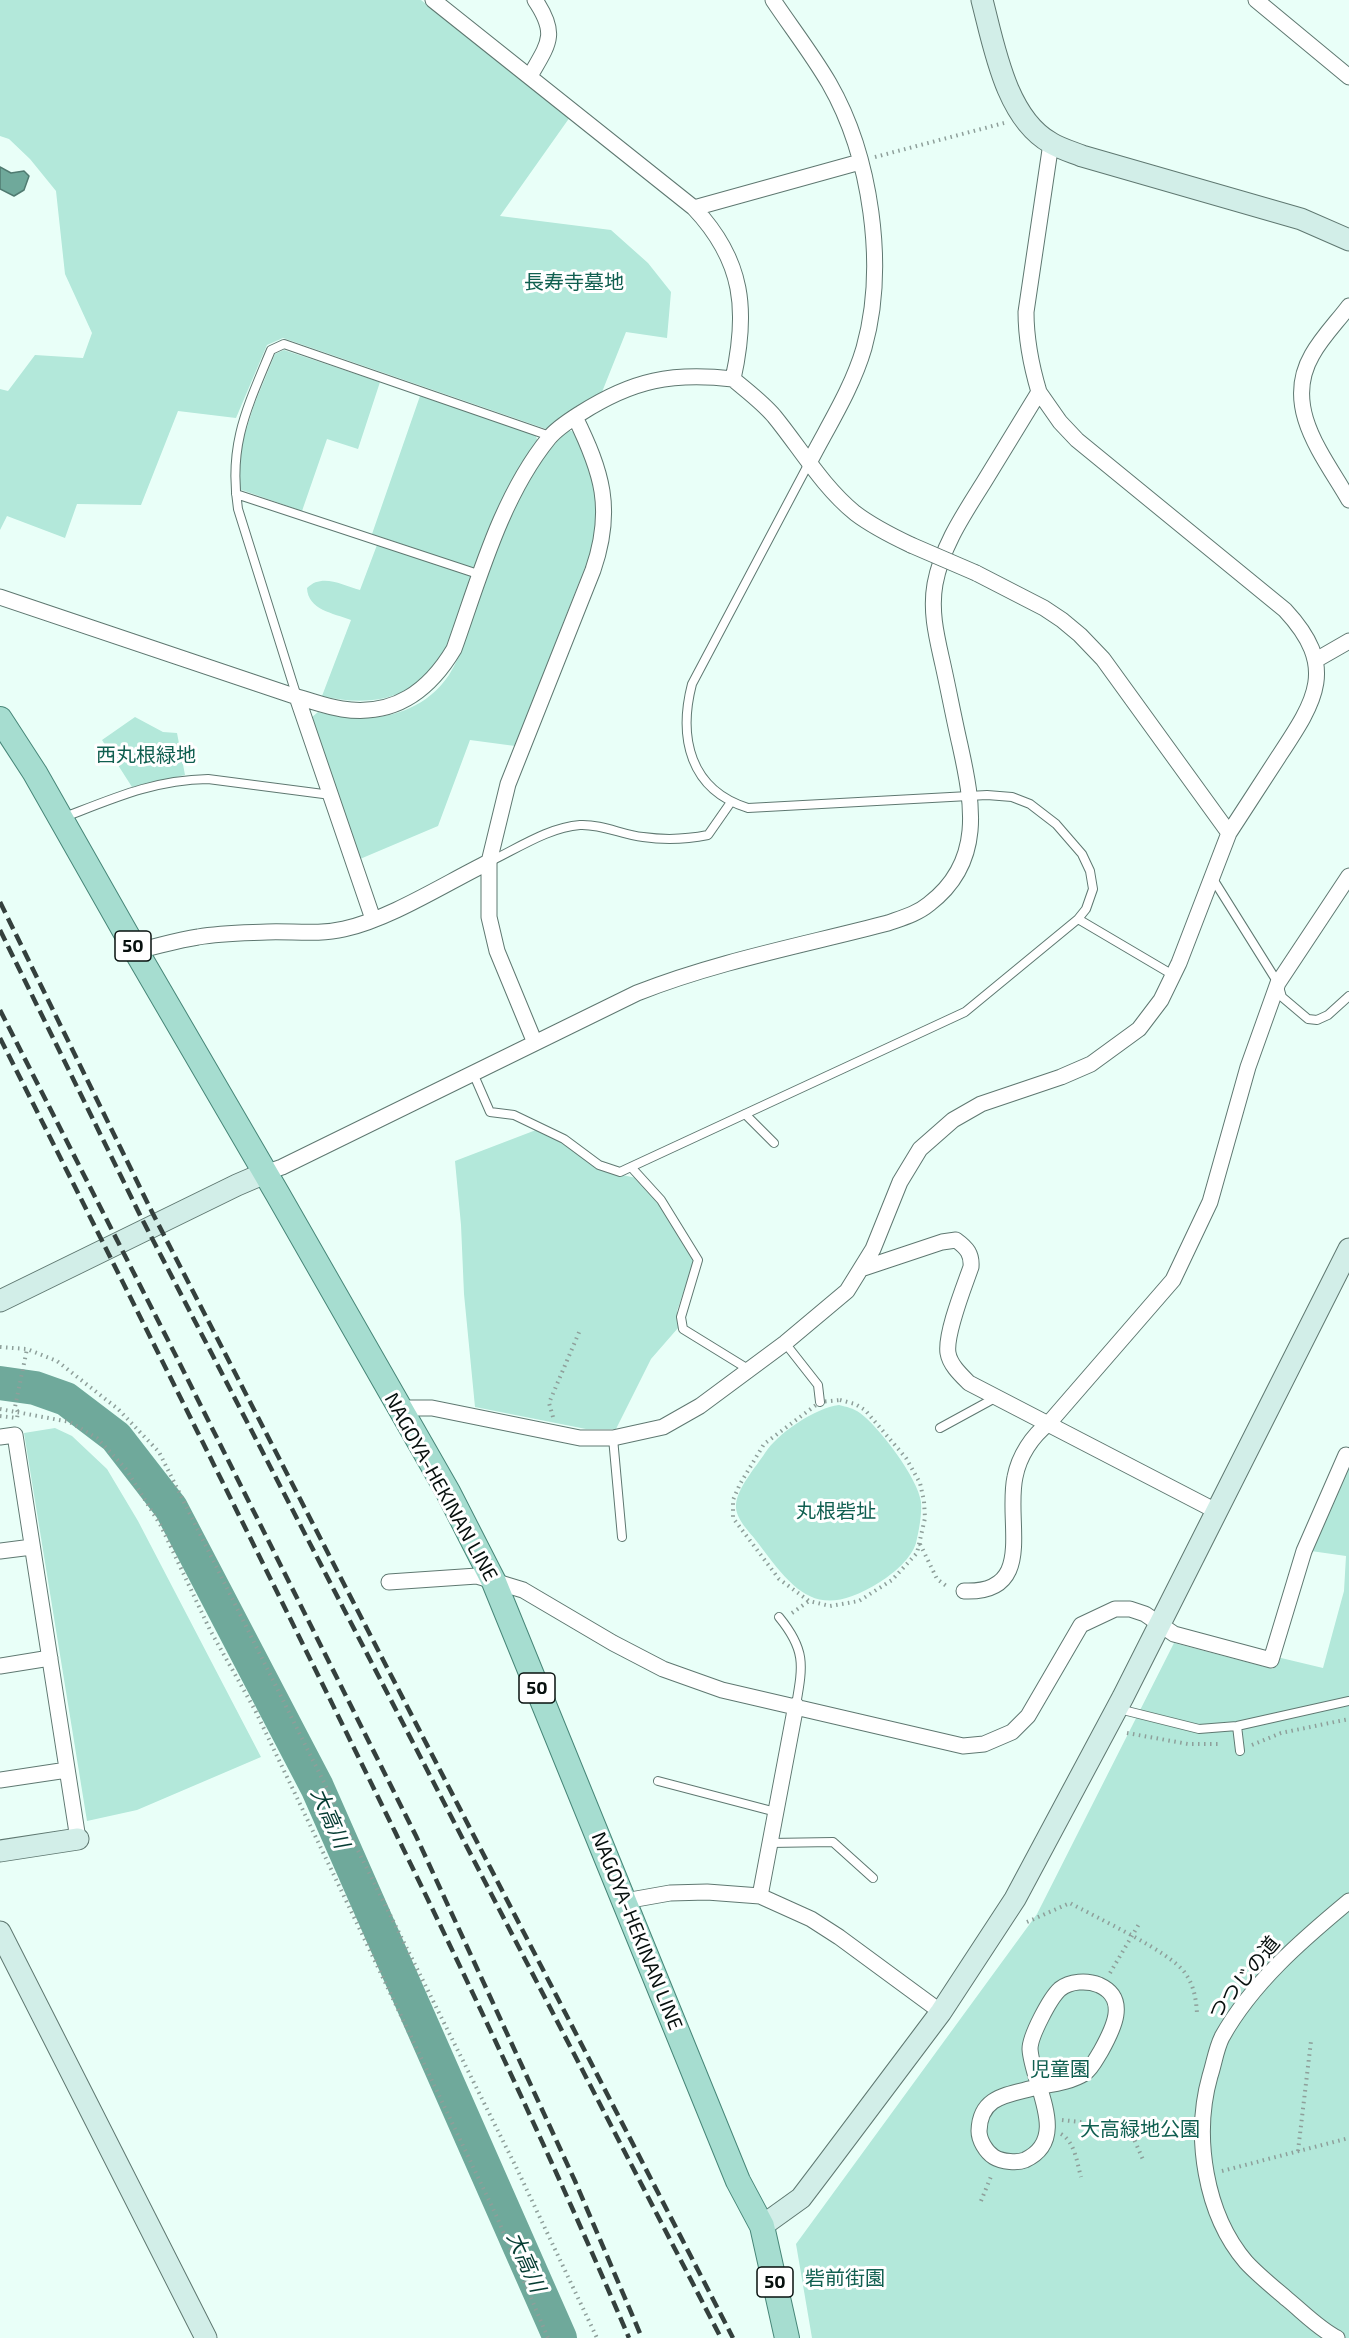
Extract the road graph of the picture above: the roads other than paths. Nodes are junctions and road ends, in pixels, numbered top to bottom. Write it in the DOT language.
graph roads {
  1 [pos="433,0"];
  2 [pos="535,0"];
  3 [pos="773,0"];
  4 [pos="982,0"];
  5 [pos="1256,0"];
  6 [pos="530,76"];
  7 [pos="1349,77"];
  8 [pos="1051,143"];
  9 [pos="860,162"];
  10 [pos="694,208"];
  11 [pos="1349,240"];
  12 [pos="1349,306"];
  13 [pos="733,379"];
  14 [pos="1039,392"];
  15 [pos="575,417"];
  16 [pos="550,436"];
  17 [pos="809,463"];
  18 [pos="236,494"];
  19 [pos="1349,500"];
  20 [pos="480,575"];
  21 [pos="0,597"];
  22 [pos="1349,641"];
  23 [pos="1316,660"];
  24 [pos="297,697"];
  25 [pos="0,719"];
  26 [pos="331,795"];
  27 [pos="971,797"];
  28 [pos="731,802"];
  29 [pos="61,819"];
  30 [pos="1229,833"];
  31 [pos="489,862"];
  32 [pos="1349,876"];
  33 [pos="1212,878"];
  34 [pos="373,919"];
  35 [pos="1078,919"];
  36 [pos="136,951"];
  37 [pos="1173,975"];
  38 [pos="1278,983"];
  39 [pos="1349,996"];
  40 [pos="535,1043"];
  41 [pos="473,1073"];
  42 [pos="746,1114"];
  43 [pos="774,1143"];
  44 [pos="631,1167"];
  45 [pos="265,1173"];
  46 [pos="1349,1249"];
  47 [pos="861,1269"];
  48 [pos="0,1301"];
  49 [pos="785,1343"];
  50 [pos="748,1369"];
  51 [pos="997,1397"];
  52 [pos="820,1402"];
  53 [pos="399,1408"];
  54 [pos="1049,1423"];
  55 [pos="940,1428"];
  56 [pos="0,1437"];
  57 [pos="613,1438"];
  58 [pos="1348,1453"];
  59 [pos="1216,1511"];
  60 [pos="622,1537"];
  61 [pos="32,1547"];
  62 [pos="0,1551"];
  63 [pos="389,1582"];
  64 [pos="494,1582"];
  65 [pos="964,1591"];
  66 [pos="781,1620"];
  67 [pos="1160,1625"];
  68 [pos="50,1658"];
  69 [pos="0,1666"];
  70 [pos="1349,1701"];
  71 [pos="796,1705"];
  72 [pos="1117,1708"];
  73 [pos="1237,1726"];
  74 [pos="1240,1750"];
  75 [pos="67,1770"];
  76 [pos="0,1780"];
  77 [pos="658,1781"];
  78 [pos="776,1812"];
  79 [pos="78,1839"];
  80 [pos="770,1843"];
  81 [pos="0,1851"];
  82 [pos="873,1878"];
  83 [pos="760,1896"];
  84 [pos="625,1901"];
  85 [pos="1349,1901"];
  86 [pos="0,1932"];
  87 [pos="941,2012"];
  88 [pos="1037,2087"];
  89 [pos="762,2226"];
  90 [pos="206,2338"];
  91 [pos="787,2338"];
  92 [pos="1337,2338"];
  1 -- 6 [label="street"];
  2 -- 6 [label="street"];
  3 -- 9 [label="street"];
  4 -- 8 [label="street"];
  5 -- 7 [label="street"];
  6 -- 10 [label="street"];
  8 -- 11 [label="street"];
  8 -- 14 [label="street"];
  9 -- 10 [label="street"];
  9 -- 17 [label="street"];
  10 -- 13 [label="street"];
  12 -- 19 [label="street"];
  13 -- 15 [label="street"];
  13 -- 17 [label="street"];
  14 -- 23 [label="street"];
  14 -- 27 [label="street"];
  15 -- 16 [label="street"];
  15 -- 31 [label="street"];
  16 -- 18 [label="lane"];
  16 -- 20 [label="street"];
  17 -- 28 [label="lane"];
  17 -- 30 [label="street, bridge"];
  18 -- 20 [label="lane"];
  18 -- 24 [label="lane"];
  20 -- 24 [label="street"];
  21 -- 24 [label="street"];
  22 -- 23 [label="street"];
  23 -- 30 [label="street"];
  24 -- 26 [label="street"];
  25 -- 29 [label="main road, NAGOYA-HEKINAN LINE / 50"];
  26 -- 29 [label="lane"];
  26 -- 34 [label="street"];
  27 -- 28 [label="lane"];
  27 -- 35 [label="lane"];
  27 -- 40 [label="street"];
  28 -- 31 [label="lane"];
  29 -- 36 [label="main road, NAGOYA-HEKINAN LINE / 50"];
  30 -- 33 [label="street"];
  31 -- 34 [label="street"];
  31 -- 40 [label="street"];
  32 -- 38 [label="street"];
  33 -- 37 [label="street"];
  33 -- 38 [label="lane"];
  34 -- 36 [label="street"];
  35 -- 37 [label="lane"];
  35 -- 42 [label="lane"];
  36 -- 45 [label="main road, NAGOYA-HEKINAN LINE / 50"];
  37 -- 47 [label="street"];
  38 -- 39 [label="lane"];
  38 -- 54 [label="street"];
  40 -- 41 [label="street"];
  41 -- 44 [label="lane"];
  41 -- 45 [label="street"];
  42 -- 43 [label="lane"];
  42 -- 44 [label="lane"];
  44 -- 50 [label="lane"];
  45 -- 48 [label="street"];
  45 -- 53 [label="main road, NAGOYA-HEKINAN LINE / 50"];
  46 -- 59 [label="street"];
  47 -- 49 [label="street"];
  47 -- 51 [label="street"];
  49 -- 50 [label="street"];
  49 -- 52 [label="lane"];
  50 -- 57 [label="street"];
  51 -- 54 [label="street"];
  51 -- 55 [label="lane"];
  53 -- 57 [label="street"];
  53 -- 64 [label="main road, NAGOYA-HEKINAN LINE / 50"];
  54 -- 59 [label="street"];
  54 -- 65 [label="street"];
  56 -- 61 [label="street"];
  57 -- 60 [label="lane"];
  58 -- 67 [label="street"];
  59 -- 67 [label="street"];
  61 -- 62 [label="street"];
  61 -- 68 [label="street"];
  63 -- 64 [label="street"];
  64 -- 71 [label="street"];
  64 -- 84 [label="main road, NAGOYA-HEKINAN LINE / 50"];
  66 -- 71 [label="lane"];
  67 -- 71 [label="street"];
  67 -- 72 [label="street"];
  68 -- 69 [label="street"];
  68 -- 75 [label="street"];
  70 -- 73 [label="lane"];
  71 -- 78 [label="street"];
  72 -- 73 [label="lane"];
  72 -- 87 [label="street"];
  73 -- 74 [label="lane"];
  75 -- 76 [label="street"];
  75 -- 79 [label="street"];
  77 -- 78 [label="lane"];
  78 -- 80 [label="street"];
  79 -- 81 [label="street"];
  80 -- 82 [label="lane"];
  80 -- 83 [label="street"];
  83 -- 84 [label="street"];
  83 -- 87 [label="street"];
  84 -- 89 [label="main road, NAGOYA-HEKINAN LINE / 50"];
  85 -- 92 [label="street, つつじの道"];
  86 -- 90 [label="street"];
  87 -- 89 [label="street"];
  88 -- 88 [label="street"];
  88 -- 88 [label="street"];
  89 -- 91 [label="main road, NAGOYA-HEKINAN LINE / 50"];
}
